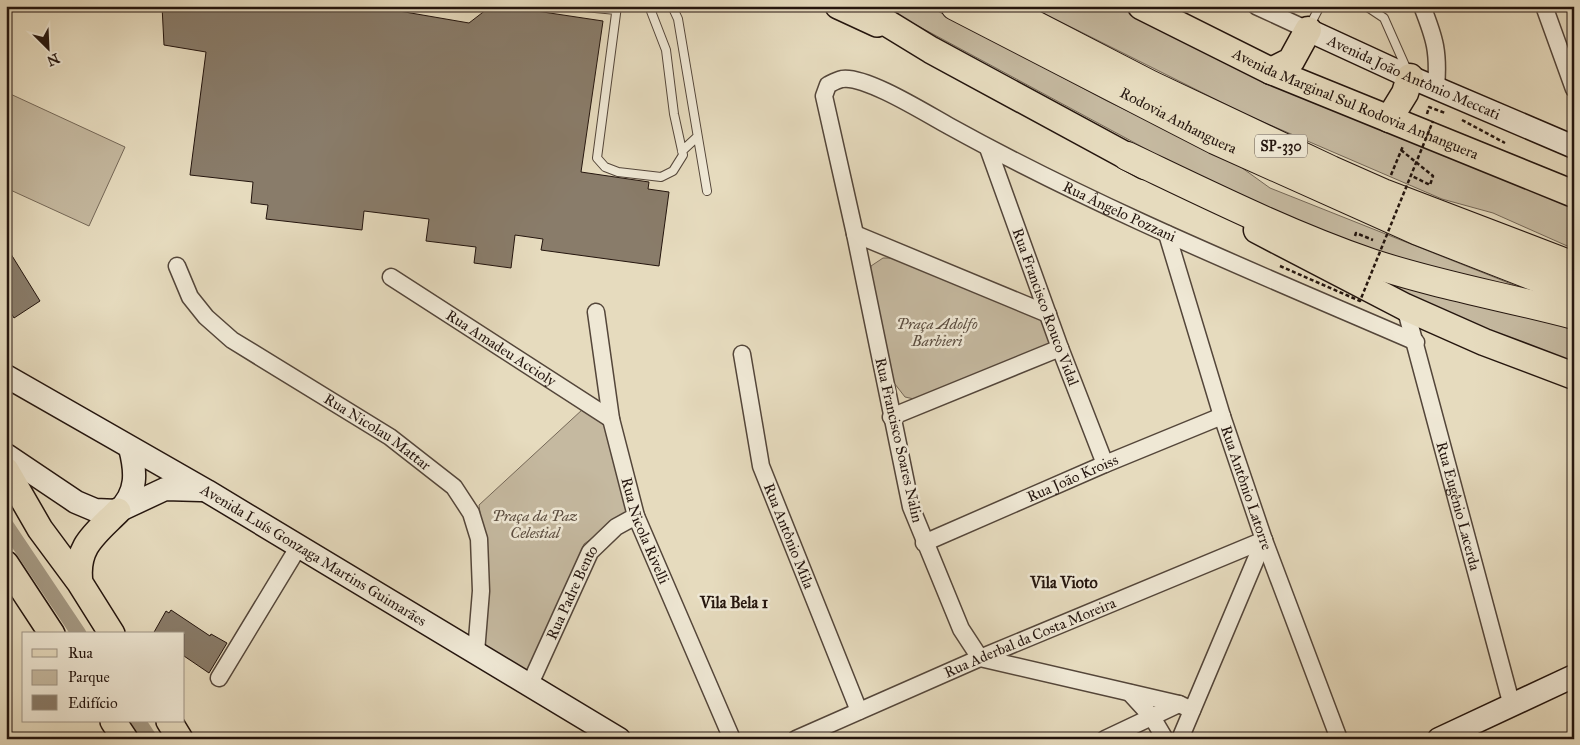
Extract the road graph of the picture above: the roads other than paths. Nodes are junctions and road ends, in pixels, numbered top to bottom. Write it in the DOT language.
graph roads {
  1 [pos="574,6"];
  2 [pos="649,6"];
  3 [pos="672,6"];
  4 [pos="838,6"];
  5 [pos="859,6"];
  6 [pos="955,6"];
  7 [pos="998,6"];
  8 [pos="1140,6"];
  9 [pos="1256,6"];
  10 [pos="1320,6"];
  11 [pos="1366,6"];
  12 [pos="1422,6"];
  13 [pos="1544,6"];
  14 [pos="617,8"];
  15 [pos="1295,19"];
  16 [pos="931,50"];
  17 [pos="1570,63"];
  18 [pos="1271,71"];
  19 [pos="1410,77"];
  20 [pos="828,85"];
  21 [pos="1436,88"];
  22 [pos="1574,89"];
  23 [pos="1389,119"];
  24 [pos="697,137"];
  25 [pos="1574,147"];
  26 [pos="988,148"];
  27 [pos="682,150"];
  28 [pos="1127,156"];
  29 [pos="707,191"];
  30 [pos="1574,194"];
  31 [pos="856,234"];
  32 [pos="1167,234"];
  33 [pos="177,266"];
  34 [pos="1574,266"];
  35 [pos="391,277"];
  36 [pos="1574,292"];
  37 [pos="1405,307"];
  38 [pos="596,312"];
  39 [pos="1048,314"];
  40 [pos="1574,315"];
  41 [pos="1416,342"];
  42 [pos="1060,348"];
  43 [pos="742,354"];
  44 [pos="6,376"];
  45 [pos="1574,376"];
  46 [pos="1222,416"];
  47 [pos="891,417"];
  48 [pos="612,419"];
  49 [pos="130,448"];
  50 [pos="6,455"];
  51 [pos="1105,464"];
  52 [pos="6,470"];
  53 [pos="207,491"];
  54 [pos="118,511"];
  55 [pos="636,516"];
  56 [pos="1264,540"];
  57 [pos="924,543"];
  58 [pos="299,546"];
  59 [pos="8,567"];
  60 [pos="80,583"];
  61 [pos="51,632"];
  62 [pos="111,632"];
  63 [pos="476,652"];
  64 [pos="980,658"];
  65 [pos="1574,676"];
  66 [pos="219,678"];
  67 [pos="530,684"];
  68 [pos="1130,693"];
  69 [pos="1512,706"];
  70 [pos="1185,707"];
  71 [pos="859,711"];
  72 [pos="1152,717"];
  73 [pos="114,722"];
  74 [pos="170,722"];
  75 [pos="1444,738"];
  76 [pos="125,739"];
  77 [pos="180,739"];
  78 [pos="619,739"];
  79 [pos="732,739"];
  80 [pos="796,739"];
  81 [pos="1105,739"];
  82 [pos="1165,739"];
  83 [pos="1180,739"];
  84 [pos="1338,739"];
  1 -- 14 [label="lane"];
  2 -- 27 [label="lane"];
  3 -- 24 [label="lane"];
  4 -- 16 [label="main road"];
  5 -- 16 [label="highway"];
  6 -- 36 [label="highway, Rodovia Anhanguera / SP-330"];
  7 -- 34 [label="highway, Rodovia Anhanguera / SP-330"];
  8 -- 18 [label="highway, Avenida Marginal Sul Rodovia Anhanguera"];
  9 -- 15 [label="street, Avenida João Antônio Meccati"];
  10 -- 15 [label="lane"];
  11 -- 19 [label="lane"];
  12 -- 21 [label="street"];
  13 -- 17 [label="street"];
  14 -- 27 [label="lane"];
  15 -- 18 [label="highway"];
  15 -- 19 [label="main road, Avenida João Antônio Meccati"];
  16 -- 28 [label="highway"];
  17 -- 22 [label="street"];
  18 -- 23 [label="highway, Avenida Marginal Sul Rodovia Anhanguera"];
  19 -- 21 [label="main road, Avenida João Antônio Meccati"];
  19 -- 23 [label="highway"];
  20 -- 26 [label="street, Rua Ângelo Pozzani"];
  20 -- 31 [label="street, Rua Francisco Soares Nalin"];
  21 -- 25 [label="main road, Avenida João Antônio Meccati"];
  23 -- 30 [label="highway, Avenida Marginal Sul Rodovia Anhanguera"];
  24 -- 27 [label="lane"];
  24 -- 29 [label="lane"];
  26 -- 32 [label="street, Rua Ângelo Pozzani"];
  26 -- 39 [label="street, Rua Francisco Rouco Vidal"];
  28 -- 37 [label="highway"];
  28 -- 40 [label="highway"];
  31 -- 39 [label="street"];
  31 -- 47 [label="street, Rua Francisco Soares Nalin"];
  32 -- 41 [label="street, Rua Ângelo Pozzani"];
  32 -- 46 [label="street, Rua Antônio Latorre"];
  33 -- 63 [label="street, Rua Nicolau Mattar"];
  35 -- 48 [label="street, Rua Amadeu Accioly"];
  37 -- 41 [label="street, Rua Eugênio Lacerda"];
  37 -- 45 [label="highway"];
  38 -- 48 [label="street, Rua Nicola Rivelli"];
  39 -- 42 [label="street, Rua Francisco Rouco Vidal"];
  41 -- 69 [label="street, Rua Eugênio Lacerda"];
  42 -- 47 [label="street"];
  42 -- 51 [label="street, Rua Francisco Rouco Vidal"];
  43 -- 71 [label="street, Rua Antônio Mila"];
  44 -- 49 [label="main road, Avenida Luís Gonzaga Martins Guimarães"];
  46 -- 51 [label="street, Rua João Kroiss"];
  46 -- 56 [label="street, Rua Antônio Latorre"];
  47 -- 57 [label="street, Rua Francisco Soares Nalin"];
  48 -- 55 [label="street, Rua Nicola Rivelli"];
  49 -- 53 [label="main road, Avenida Luís Gonzaga Martins Guimarães"];
  49 -- 54 [label="main road"];
  50 -- 54 [label="main road"];
  51 -- 57 [label="street, Rua João Kroiss"];
  52 -- 60 [label="main road"];
  53 -- 54 [label="main road"];
  53 -- 58 [label="main road, Avenida Luís Gonzaga Martins Guimarães"];
  54 -- 60 [label="main road"];
  55 -- 67 [label="street, Rua Padre Bento"];
  55 -- 79 [label="street, Rua Nicola Rivelli"];
  56 -- 64 [label="street, Rua Aderbal da Costa Moreira"];
  56 -- 70 [label="street"];
  56 -- 84 [label="street, Rua Antônio Latorre"];
  57 -- 64 [label="street, Rua Francisco Soares Nalin"];
  58 -- 63 [label="main road, Avenida Luís Gonzaga Martins Guimarães"];
  58 -- 66 [label="street"];
  59 -- 61 [label="main road"];
  60 -- 62 [label="main road"];
  63 -- 67 [label="main road, Avenida Luís Gonzaga Martins Guimarães"];
  64 -- 68 [label="street"];
  64 -- 71 [label="street, Rua Aderbal da Costa Moreira"];
  65 -- 69 [label="main road"];
  67 -- 78 [label="main road, Avenida Luís Gonzaga Martins Guimarães"];
  68 -- 70 [label="street"];
  68 -- 72 [label="street"];
  69 -- 75 [label="main road"];
  70 -- 72 [label="street"];
  70 -- 83 [label="street"];
  71 -- 80 [label="street, Rua Aderbal da Costa Moreira"];
  72 -- 81 [label="street"];
  72 -- 82 [label="street"];
  73 -- 76 [label="main road"];
  74 -- 77 [label="main road"];
}
